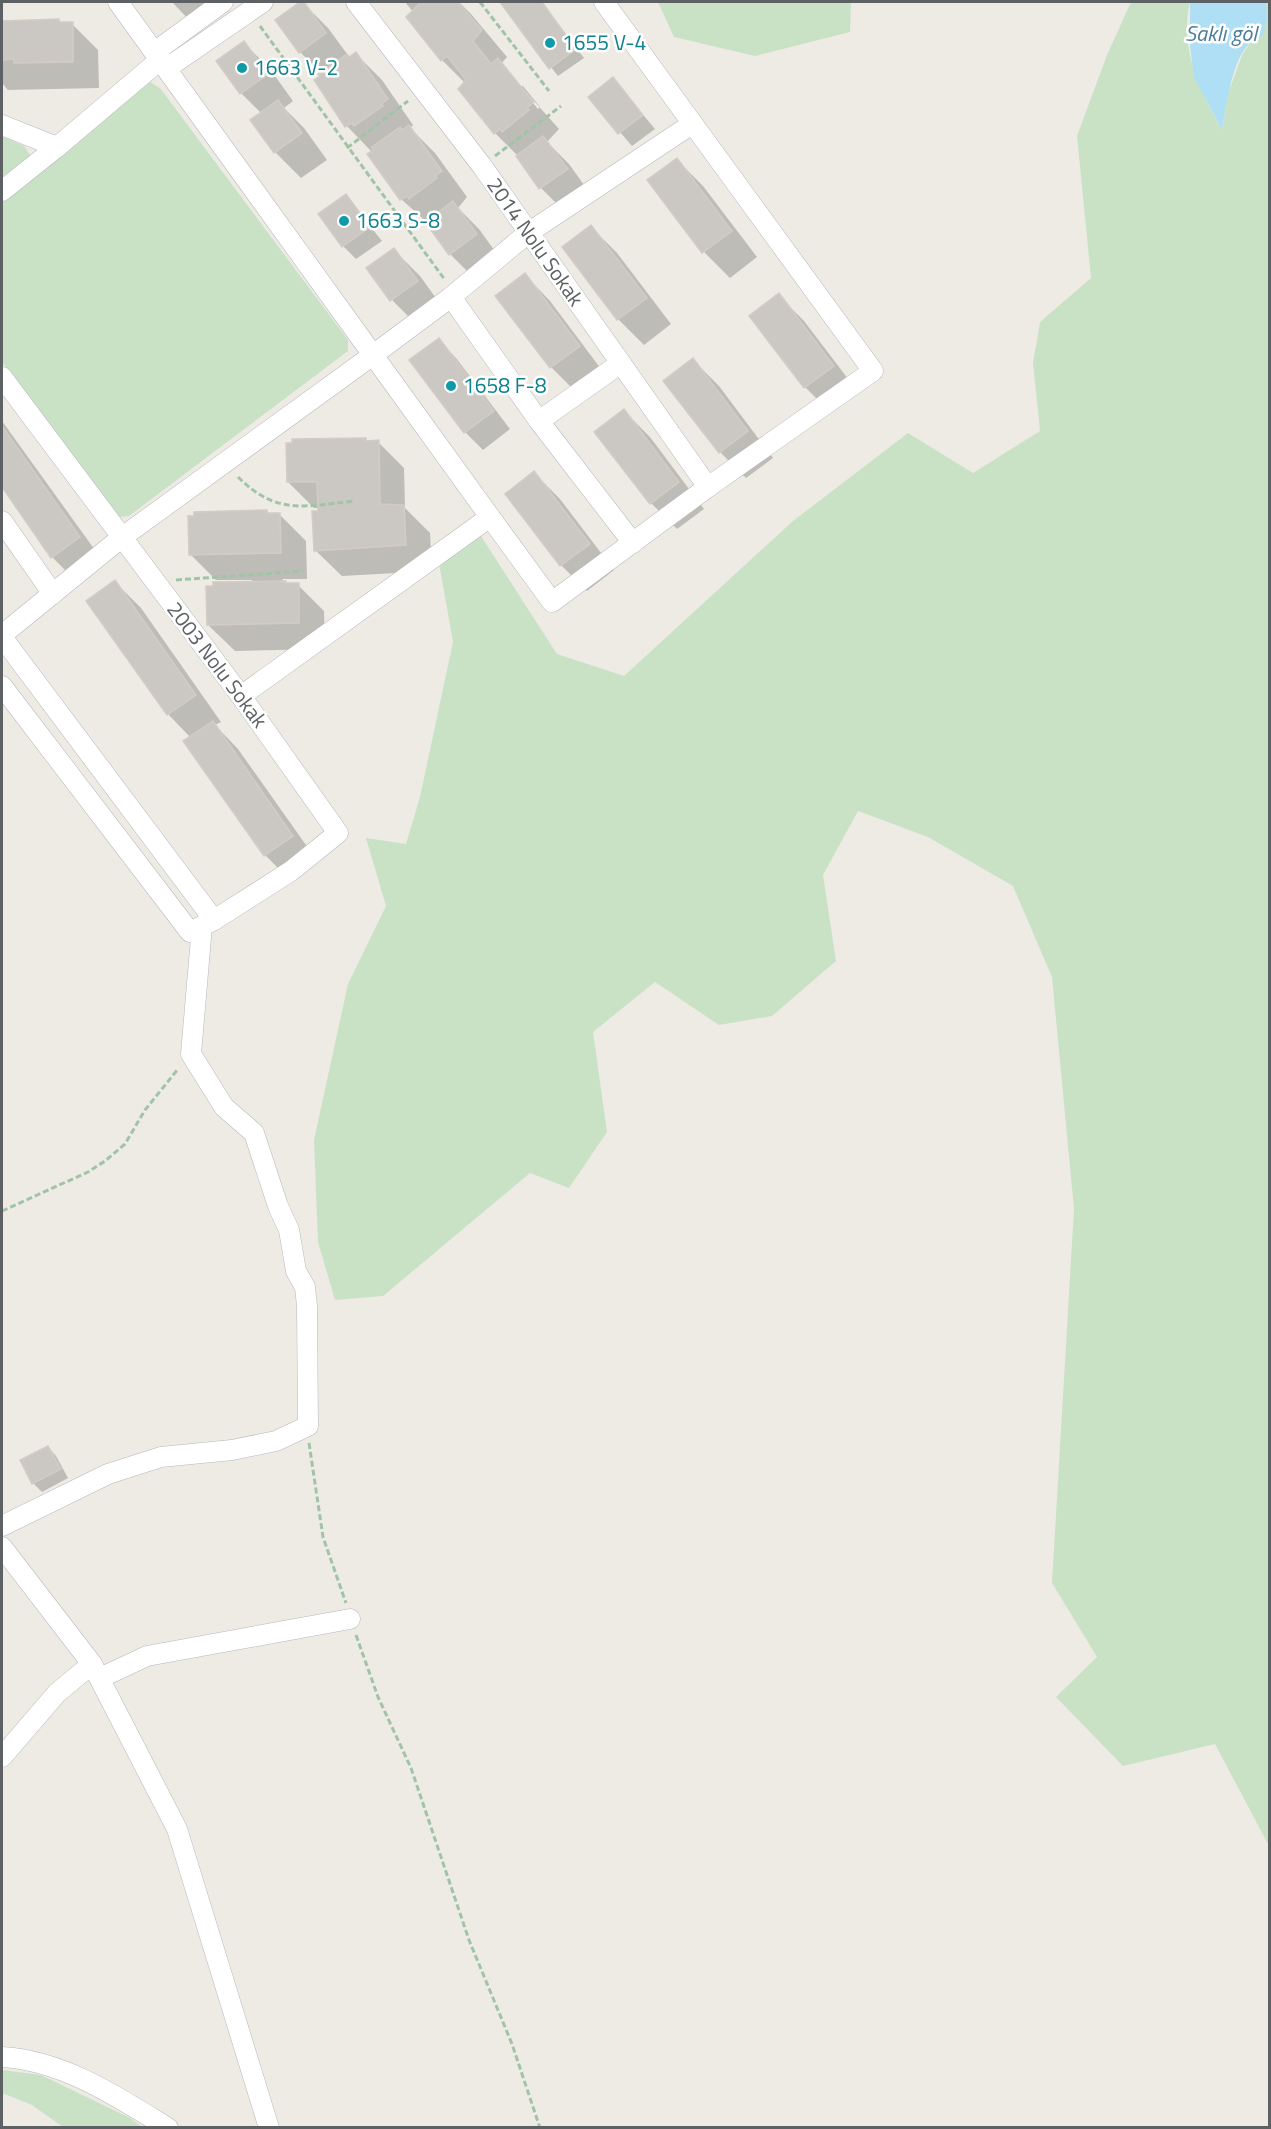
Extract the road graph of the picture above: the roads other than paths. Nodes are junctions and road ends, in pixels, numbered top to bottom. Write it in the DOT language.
graph roads {
  1 [pos="118,2"];
  2 [pos="223,2"];
  3 [pos="356,2"];
  4 [pos="604,2"];
  5 [pos="256,6"];
  6 [pos="161,59"];
  7 [pos="692,124"];
  8 [pos="2,125"];
  9 [pos="57,147"];
  10 [pos="2,191"];
  11 [pos="528,233"];
  12 [pos="453,295"];
  13 [pos="373,355"];
  14 [pos="621,363"];
  15 [pos="2,377"];
  16 [pos="539,421"];
  17 [pos="708,487"];
  18 [pos="490,517"];
  19 [pos="2,521"];
  20 [pos="121,538"];
  21 [pos="633,543"];
  22 [pos="53,594"];
  23 [pos="2,636"];
  24 [pos="2,686"];
  25 [pos="241,696"];
  26 [pos="208,923"];
  27 [pos="2,1526"];
  28 [pos="2,1547"];
  29 [pos="350,1619"];
  30 [pos="96,1671"];
  31 [pos="2,1757"];
  32 [pos="2,2057"];
  33 [pos="168,2127"];
  34 [pos="269,2127"];
  1 -- 6 [label="street"];
  2 -- 6 [label="street"];
  3 -- 11 [label="street, 2014 Nolu Sokak"];
  4 -- 7 [label="street"];
  5 -- 6 [label="street"];
  6 -- 9 [label="street"];
  6 -- 13 [label="street"];
  7 -- 11 [label="street"];
  7 -- 17 [label="street"];
  8 -- 9 [label="street"];
  9 -- 10 [label="street"];
  11 -- 12 [label="street"];
  11 -- 14 [label="street, 2014 Nolu Sokak"];
  12 -- 13 [label="street"];
  12 -- 16 [label="street"];
  13 -- 18 [label="street"];
  13 -- 20 [label="street"];
  14 -- 16 [label="street"];
  14 -- 17 [label="street, 2014 Nolu Sokak"];
  15 -- 20 [label="street, 2003 Nolu Sokak"];
  16 -- 21 [label="street"];
  17 -- 21 [label="street"];
  18 -- 21 [label="street"];
  18 -- 25 [label="street"];
  19 -- 22 [label="street"];
  20 -- 22 [label="street"];
  20 -- 25 [label="street, 2003 Nolu Sokak"];
  22 -- 23 [label="street"];
  23 -- 26 [label="street"];
  24 -- 26 [label="street"];
  25 -- 26 [label="street, 2003 Nolu Sokak"];
  26 -- 27 [label="street"];
  28 -- 30 [label="street"];
  29 -- 30 [label="street"];
  30 -- 31 [label="street"];
  30 -- 34 [label="street"];
  32 -- 33 [label="street"];
}
